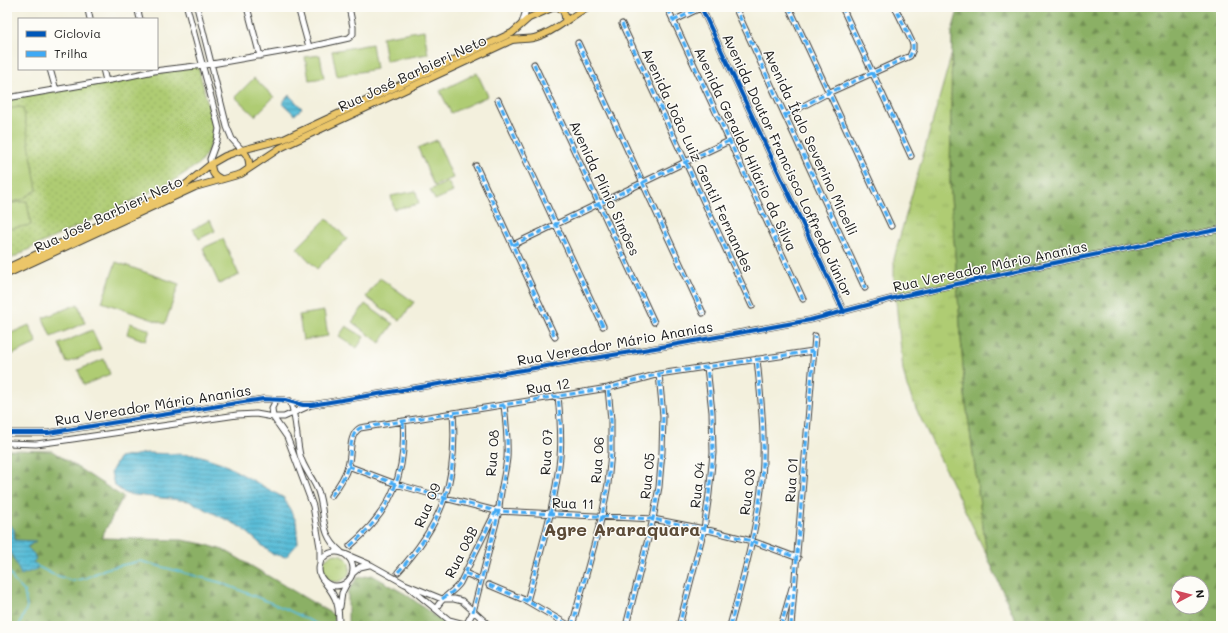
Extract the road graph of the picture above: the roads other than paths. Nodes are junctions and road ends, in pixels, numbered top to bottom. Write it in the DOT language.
graph roads {
  1 [pos="137,7"];
  2 [pos="187,7"];
  3 [pos="197,7"];
  4 [pos="247,7"];
  5 [pos="298,7"];
  6 [pos="349,7"];
  7 [pos="527,7"];
  8 [pos="554,7"];
  9 [pos="558,7"];
  10 [pos="588,7"];
  11 [pos="701,7"];
  12 [pos="735,7"];
  13 [pos="789,7"];
  14 [pos="842,7"];
  15 [pos="895,7"];
  16 [pos="668,9"];
  17 [pos="88,10"];
  18 [pos="90,18"];
  19 [pos="140,18"];
  20 [pos="673,20"];
  21 [pos="565,22"];
  22 [pos="522,23"];
  23 [pos="622,24"];
  24 [pos="530,39"];
  25 [pos="578,43"];
  26 [pos="309,47"];
  27 [pos="260,56"];
  28 [pos="212,64"];
  29 [pos="534,64"];
  30 [pos="202,65"];
  31 [pos="50,70"];
  32 [pos="103,70"];
  33 [pos="154,70"];
  34 [pos="158,70"];
  35 [pos="872,74"];
  36 [pos="106,80"];
  37 [pos="56,90"];
  38 [pos="828,93"];
  39 [pos="7,97"];
  40 [pos="498,100"];
  41 [pos="786,115"];
  42 [pos="729,141"];
  43 [pos="242,150"];
  44 [pos="911,156"];
  45 [pos="686,163"];
  46 [pos="211,164"];
  47 [pos="476,166"];
  48 [pos="249,168"];
  49 [pos="222,179"];
  50 [pos="643,183"];
  51 [pos="599,204"];
  52 [pos="556,225"];
  53 [pos="891,226"];
  54 [pos="1221,229"];
  55 [pos="513,245"];
  56 [pos="7,268"];
  57 [pos="7,274"];
  58 [pos="865,288"];
  59 [pos="803,299"];
  60 [pos="752,306"];
  61 [pos="844,312"];
  62 [pos="703,313"];
  63 [pos="654,322"];
  64 [pos="603,326"];
  65 [pos="815,336"];
  66 [pos="556,337"];
  67 [pos="813,351"];
  68 [pos="757,359"];
  69 [pos="707,367"];
  70 [pos="659,374"];
  71 [pos="608,388"];
  72 [pos="558,396"];
  73 [pos="276,400"];
  74 [pos="290,401"];
  75 [pos="312,405"];
  76 [pos="504,405"];
  77 [pos="293,413"];
  78 [pos="453,413"];
  79 [pos="273,417"];
  80 [pos="403,421"];
  81 [pos="7,434"];
  82 [pos="7,443"];
  83 [pos="348,466"];
  84 [pos="396,484"];
  85 [pos="331,496"];
  86 [pos="445,498"];
  87 [pos="498,511"];
  88 [pos="550,514"];
  89 [pos="602,516"];
  90 [pos="653,519"];
  91 [pos="704,529"];
  92 [pos="752,541"];
  93 [pos="350,546"];
  94 [pos="343,553"];
  95 [pos="798,558"];
  96 [pos="320,564"];
  97 [pos="371,565"];
  98 [pos="398,572"];
  99 [pos="353,573"];
  100 [pos="465,573"];
  101 [pos="795,578"];
  102 [pos="350,579"];
  103 [pos="481,580"];
  104 [pos="324,582"];
  105 [pos="405,584"];
  106 [pos="489,585"];
  107 [pos="442,599"];
  108 [pos="528,601"];
  109 [pos="436,609"];
  110 [pos="473,612"];
  111 [pos="339,616"];
  112 [pos="340,625"];
  113 [pos="466,625"];
  114 [pos="472,626"];
  115 [pos="490,626"];
  116 [pos="571,626"];
  117 [pos="626,626"];
  118 [pos="679,626"];
  119 [pos="730,626"];
  120 [pos="781,626"];
  121 [pos="791,626"];
  1 -- 19 [label="street"];
  2 -- 30 [label="street"];
  3 -- 28 [label="street"];
  4 -- 27 [label="street"];
  5 -- 26 [label="street"];
  6 -- 26 [label="street"];
  7 -- 22 [label="street"];
  8 -- 22 [label="main road, Rua José Barbieri Neto"];
  9 -- 21 [label="main road"];
  10 -- 21 [label="main road, Rua José Barbieri Neto"];
  11 -- 20 [label="street"];
  11 -- 61 [label="street, Avenida Doutor Francisco Loffredo Júnior"];
  12 -- 41 [label="street, Avenida Ítalo Severino Micelli"];
  13 -- 38 [label="street"];
  14 -- 35 [label="street"];
  15 -- 35 [label="street"];
  16 -- 20 [label="street, Avenida Geraldo Hilário da Silva"];
  17 -- 18 [label="street"];
  20 -- 42 [label="street, Avenida Geraldo Hilário da Silva"];
  21 -- 24 [label="main road, Rua José Barbieri Neto"];
  22 -- 24 [label="main road"];
  22 -- 43 [label="main road, Rua José Barbieri Neto"];
  23 -- 45 [label="street, Avenida João Luiz Gentil Fernandes"];
  24 -- 48 [label="main road, Rua José Barbieri Neto"];
  25 -- 50 [label="street"];
  26 -- 27 [label="street"];
  27 -- 28 [label="street"];
  28 -- 30 [label="street"];
  28 -- 43 [label="street"];
  29 -- 51 [label="street, Avenida Plínio Simões"];
  30 -- 34 [label="street"];
  30 -- 46 [label="street"];
  31 -- 37 [label="street"];
  32 -- 36 [label="street"];
  33 -- 36 [label="street"];
  35 -- 38 [label="street"];
  35 -- 44 [label="street"];
  36 -- 37 [label="street"];
  37 -- 39 [label="street"];
  38 -- 41 [label="street"];
  38 -- 53 [label="street"];
  40 -- 52 [label="street"];
  41 -- 58 [label="street, Avenida Ítalo Severino Micelli"];
  42 -- 45 [label="street"];
  42 -- 59 [label="street, Avenida Geraldo Hilário da Silva"];
  43 -- 46 [label="main road, Rua José Barbieri Neto"];
  43 -- 48 [label="main road"];
  45 -- 50 [label="street"];
  45 -- 60 [label="street, Avenida João Luiz Gentil Fernandes"];
  46 -- 49 [label="main road"];
  46 -- 56 [label="main road, Rua José Barbieri Neto"];
  47 -- 55 [label="street"];
  48 -- 49 [label="main road, Rua José Barbieri Neto"];
  49 -- 57 [label="main road, Rua José Barbieri Neto"];
  50 -- 51 [label="street"];
  50 -- 62 [label="street"];
  51 -- 52 [label="street"];
  51 -- 63 [label="street, Avenida Plínio Simões"];
  52 -- 55 [label="street"];
  52 -- 64 [label="street"];
  54 -- 61 [label="street, Rua Vereador Mário Ananias"];
  55 -- 66 [label="street"];
  61 -- 75 [label="street, Rua Vereador Mário Ananias"];
  65 -- 67 [label="street, Rua 01"];
  67 -- 68 [label="street, Rua 12"];
  67 -- 95 [label="street, Rua 01"];
  68 -- 69 [label="street, Rua 12"];
  68 -- 92 [label="street, Rua 03"];
  69 -- 70 [label="street, Rua 12"];
  69 -- 91 [label="street, Rua 04"];
  70 -- 71 [label="street, Rua 12"];
  70 -- 90 [label="street, Rua 05"];
  71 -- 72 [label="street, Rua 12"];
  71 -- 89 [label="street, Rua 06"];
  72 -- 76 [label="street, Rua 12"];
  72 -- 88 [label="street, Rua 07"];
  73 -- 74 [label="street, Rua Vereador Mário Ananias"];
  73 -- 79 [label="street"];
  73 -- 81 [label="street, Rua Vereador Mário Ananias"];
  74 -- 75 [label="street, Rua Vereador Mário Ananias"];
  74 -- 77 [label="street"];
  75 -- 77 [label="street, Rua Vereador Mário Ananias"];
  76 -- 78 [label="street, Rua 12"];
  76 -- 87 [label="street, Rua 08"];
  77 -- 79 [label="street, Rua Vereador Mário Ananias"];
  77 -- 94 [label="street"];
  78 -- 80 [label="street, Rua 12"];
  78 -- 86 [label="street, Rua 09"];
  79 -- 82 [label="street, Rua Vereador Mário Ananias"];
  79 -- 96 [label="street"];
  80 -- 83 [label="street, Rua 12"];
  80 -- 84 [label="street"];
  83 -- 84 [label="street, Rua 11"];
  83 -- 85 [label="street, Rua 12"];
  84 -- 86 [label="street, Rua 11"];
  84 -- 93 [label="street"];
  86 -- 87 [label="street, Rua 11"];
  86 -- 98 [label="street, Rua 09"];
  87 -- 88 [label="street, Rua 11"];
  87 -- 100 [label="street, Rua 08B"];
  87 -- 103 [label="street"];
  88 -- 89 [label="street, Rua 11"];
  88 -- 108 [label="street, Rua 07"];
  89 -- 90 [label="street, Rua 11"];
  89 -- 116 [label="street, Rua 06"];
  90 -- 91 [label="street, Rua 11"];
  90 -- 117 [label="street, Rua 05"];
  91 -- 92 [label="street, Rua 11"];
  91 -- 118 [label="street, Rua 04"];
  92 -- 95 [label="street, Rua 11"];
  92 -- 119 [label="street, Rua 03"];
  94 -- 96 [label="street"];
  94 -- 97 [label="street"];
  94 -- 99 [label="street"];
  95 -- 101 [label="street, Rua 01"];
  96 -- 104 [label="street"];
  97 -- 99 [label="street"];
  97 -- 105 [label="street"];
  99 -- 102 [label="street"];
  100 -- 103 [label="street"];
  100 -- 107 [label="street, Rua 08B"];
  101 -- 120 [label="street"];
  101 -- 121 [label="street, Rua 01"];
  102 -- 104 [label="street"];
  102 -- 111 [label="street"];
  103 -- 110 [label="street"];
  104 -- 111 [label="street"];
  105 -- 107 [label="street"];
  105 -- 109 [label="street"];
  106 -- 108 [label="street"];
  107 -- 109 [label="street"];
  107 -- 110 [label="street"];
  108 -- 116 [label="street"];
  109 -- 113 [label="street"];
  110 -- 113 [label="street"];
  110 -- 115 [label="street"];
  111 -- 112 [label="street"];
  113 -- 114 [label="street"];
}
